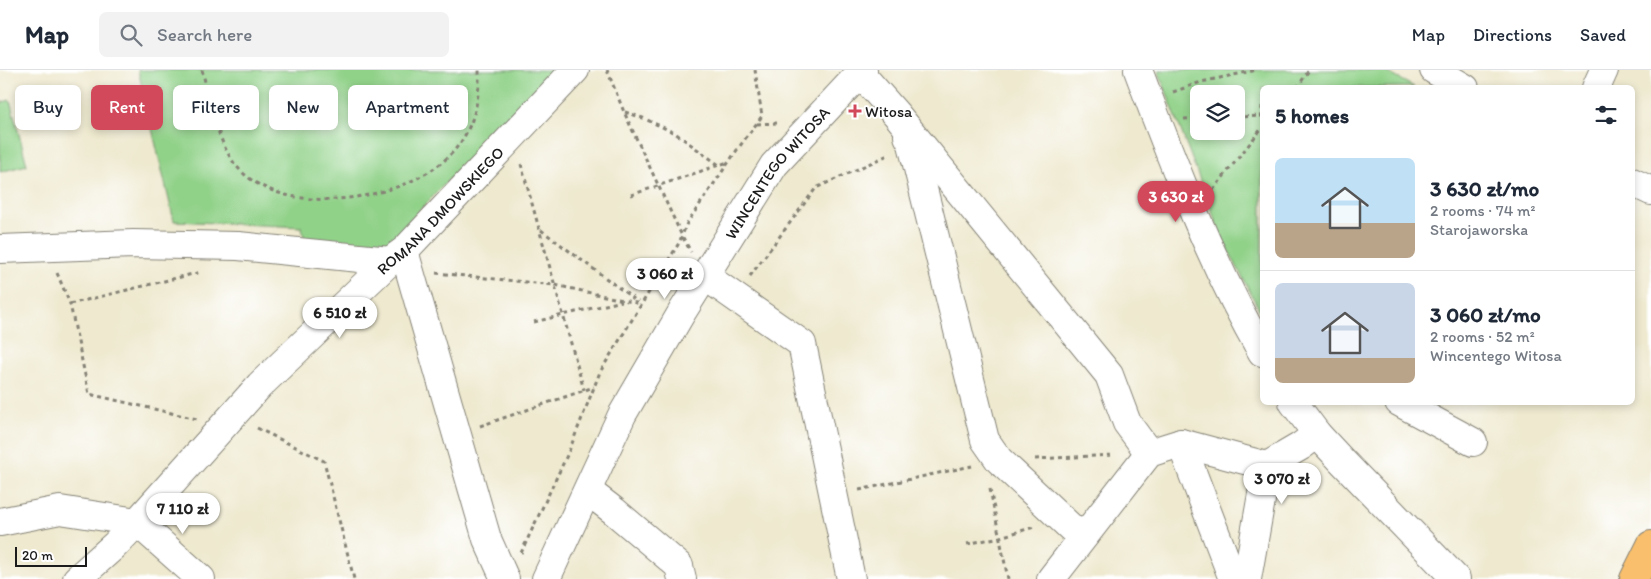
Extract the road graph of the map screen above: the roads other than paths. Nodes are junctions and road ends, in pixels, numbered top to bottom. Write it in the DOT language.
graph roads {
  1 [pos="574,70"];
  2 [pos="1138,70"];
  3 [pos="1434,70"];
  4 [pos="1604,70"];
  5 [pos="862,71"];
  6 [pos="1460,85"];
  7 [pos="1597,85"];
  8 [pos="897,114"];
  9 [pos="1635,183"];
  10 [pos="1651,191"];
  11 [pos="0,249"];
  12 [pos="402,261"];
  13 [pos="705,276"];
  14 [pos="1260,348"];
  15 [pos="1296,405"];
  16 [pos="1405,405"];
  17 [pos="1317,434"];
  18 [pos="1473,442"];
  19 [pos="1181,443"];
  20 [pos="1149,453"];
  21 [pos="1267,466"];
  22 [pos="588,491"];
  23 [pos="0,522"];
  24 [pos="137,522"];
  25 [pos="1082,538"];
  26 [pos="1651,545"];
  27 [pos="511,570"];
  28 [pos="77,579"];
  29 [pos="201,579"];
  30 [pos="546,579"];
  31 [pos="682,579"];
  32 [pos="851,579"];
  33 [pos="1051,579"];
  34 [pos="1233,579"];
  35 [pos="1247,579"];
  36 [pos="1456,579"];
  37 [pos="1634,579"];
  1 -- 12 [label="street, ROMANA DMOWSKIEGO"];
  2 -- 14 [label="street"];
  3 -- 6 [label="street"];
  4 -- 7 [label="street"];
  5 -- 8 [label="street, WINCENTEGO WITOSA"];
  5 -- 13 [label="street, WINCENTEGO WITOSA"];
  8 -- 20 [label="street, WINCENTEGO WITOSA"];
  8 -- 25 [label="street"];
  9 -- 10 [label="street"];
  11 -- 12 [label="street"];
  12 -- 24 [label="street, ROMANA DMOWSKIEGO"];
  12 -- 27 [label="street"];
  13 -- 22 [label="street, WINCENTEGO WITOSA"];
  13 -- 32 [label="street"];
  15 -- 17 [label="street"];
  16 -- 18 [label="street"];
  17 -- 21 [label="street"];
  17 -- 36 [label="street"];
  19 -- 20 [label="street"];
  19 -- 21 [label="street"];
  19 -- 34 [label="street"];
  20 -- 25 [label="street"];
  21 -- 35 [label="street"];
  22 -- 30 [label="street, WINCENTEGO WITOSA"];
  22 -- 31 [label="street"];
  23 -- 24 [label="street"];
  24 -- 28 [label="street, ROMANA DMOWSKIEGO"];
  24 -- 29 [label="street"];
  25 -- 33 [label="street"];
  26 -- 37 [label="main road"];
}
